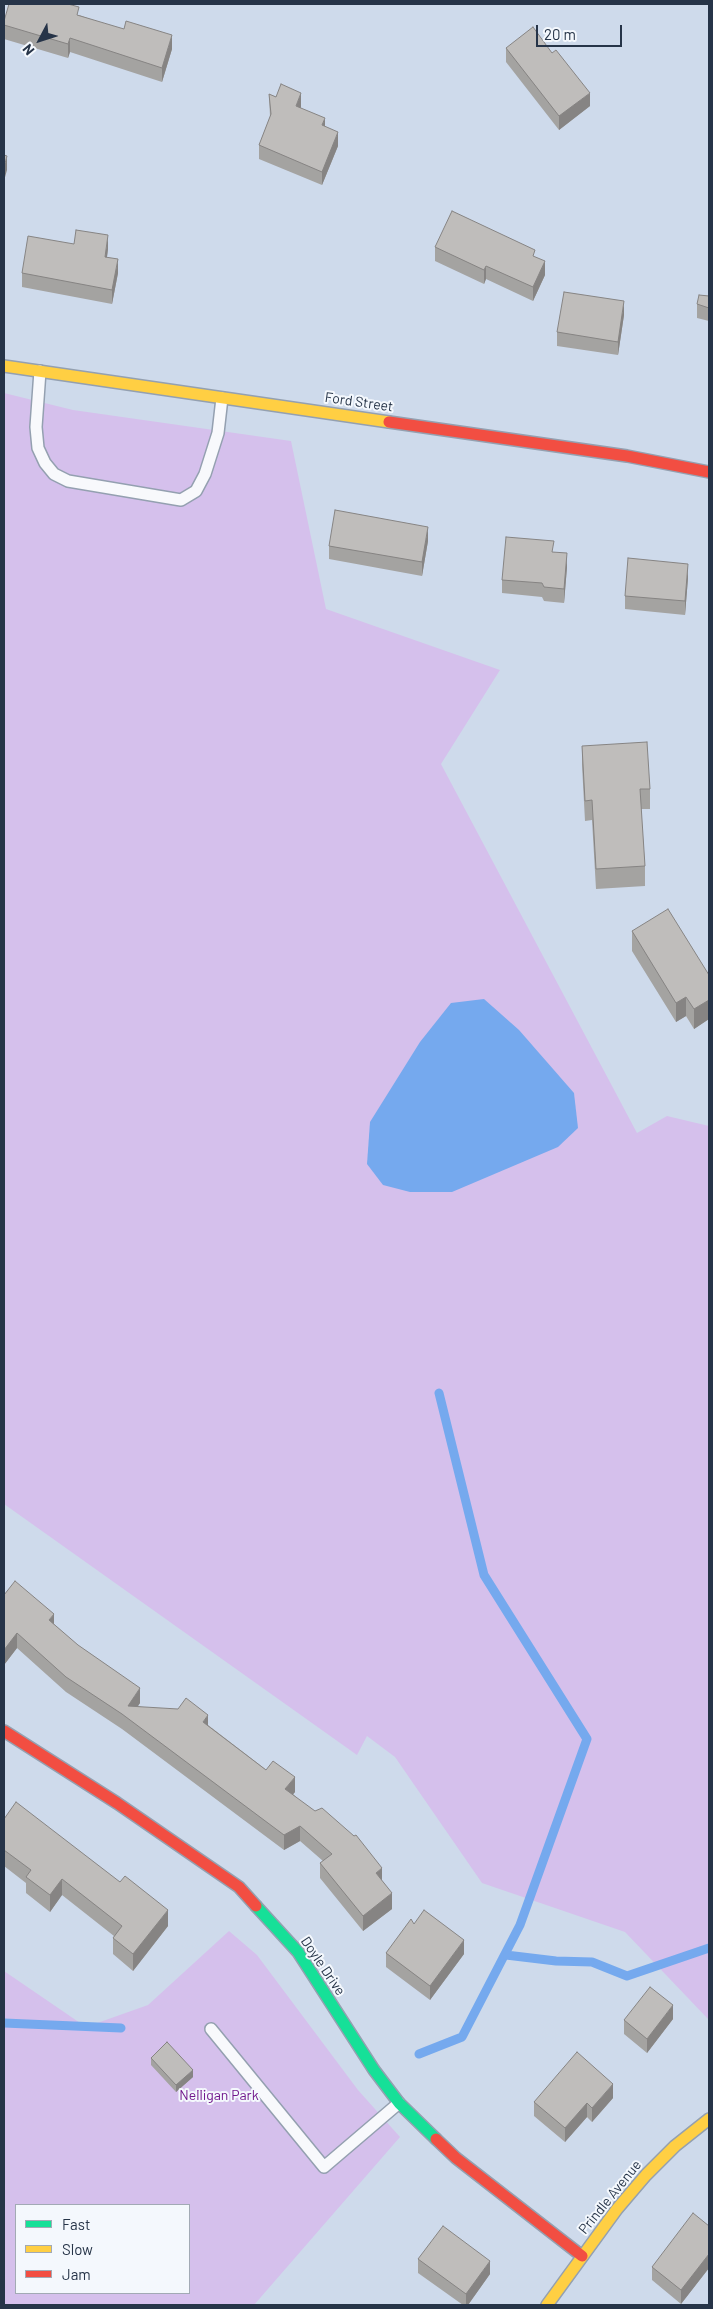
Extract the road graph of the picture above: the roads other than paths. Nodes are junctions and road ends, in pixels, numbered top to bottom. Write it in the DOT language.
graph roads {
  1 [pos="4,366"];
  2 [pos="40,372"];
  3 [pos="222,398"];
  4 [pos="709,472"];
  5 [pos="4,1730"];
  6 [pos="211,2029"];
  7 [pos="399,2103"];
  8 [pos="709,2120"];
  9 [pos="582,2256"];
  10 [pos="547,2305"];
  1 -- 2 [label="street, Ford Street"];
  2 -- 3 [label="street, Ford Street"];
  2 -- 3 [label="lane"];
  3 -- 4 [label="street, Ford Street"];
  5 -- 7 [label="street, Doyle Drive"];
  6 -- 7 [label="lane"];
  7 -- 9 [label="street, Doyle Drive"];
  8 -- 9 [label="street, Prindle Avenue"];
  9 -- 10 [label="street, Prindle Avenue"];
}
